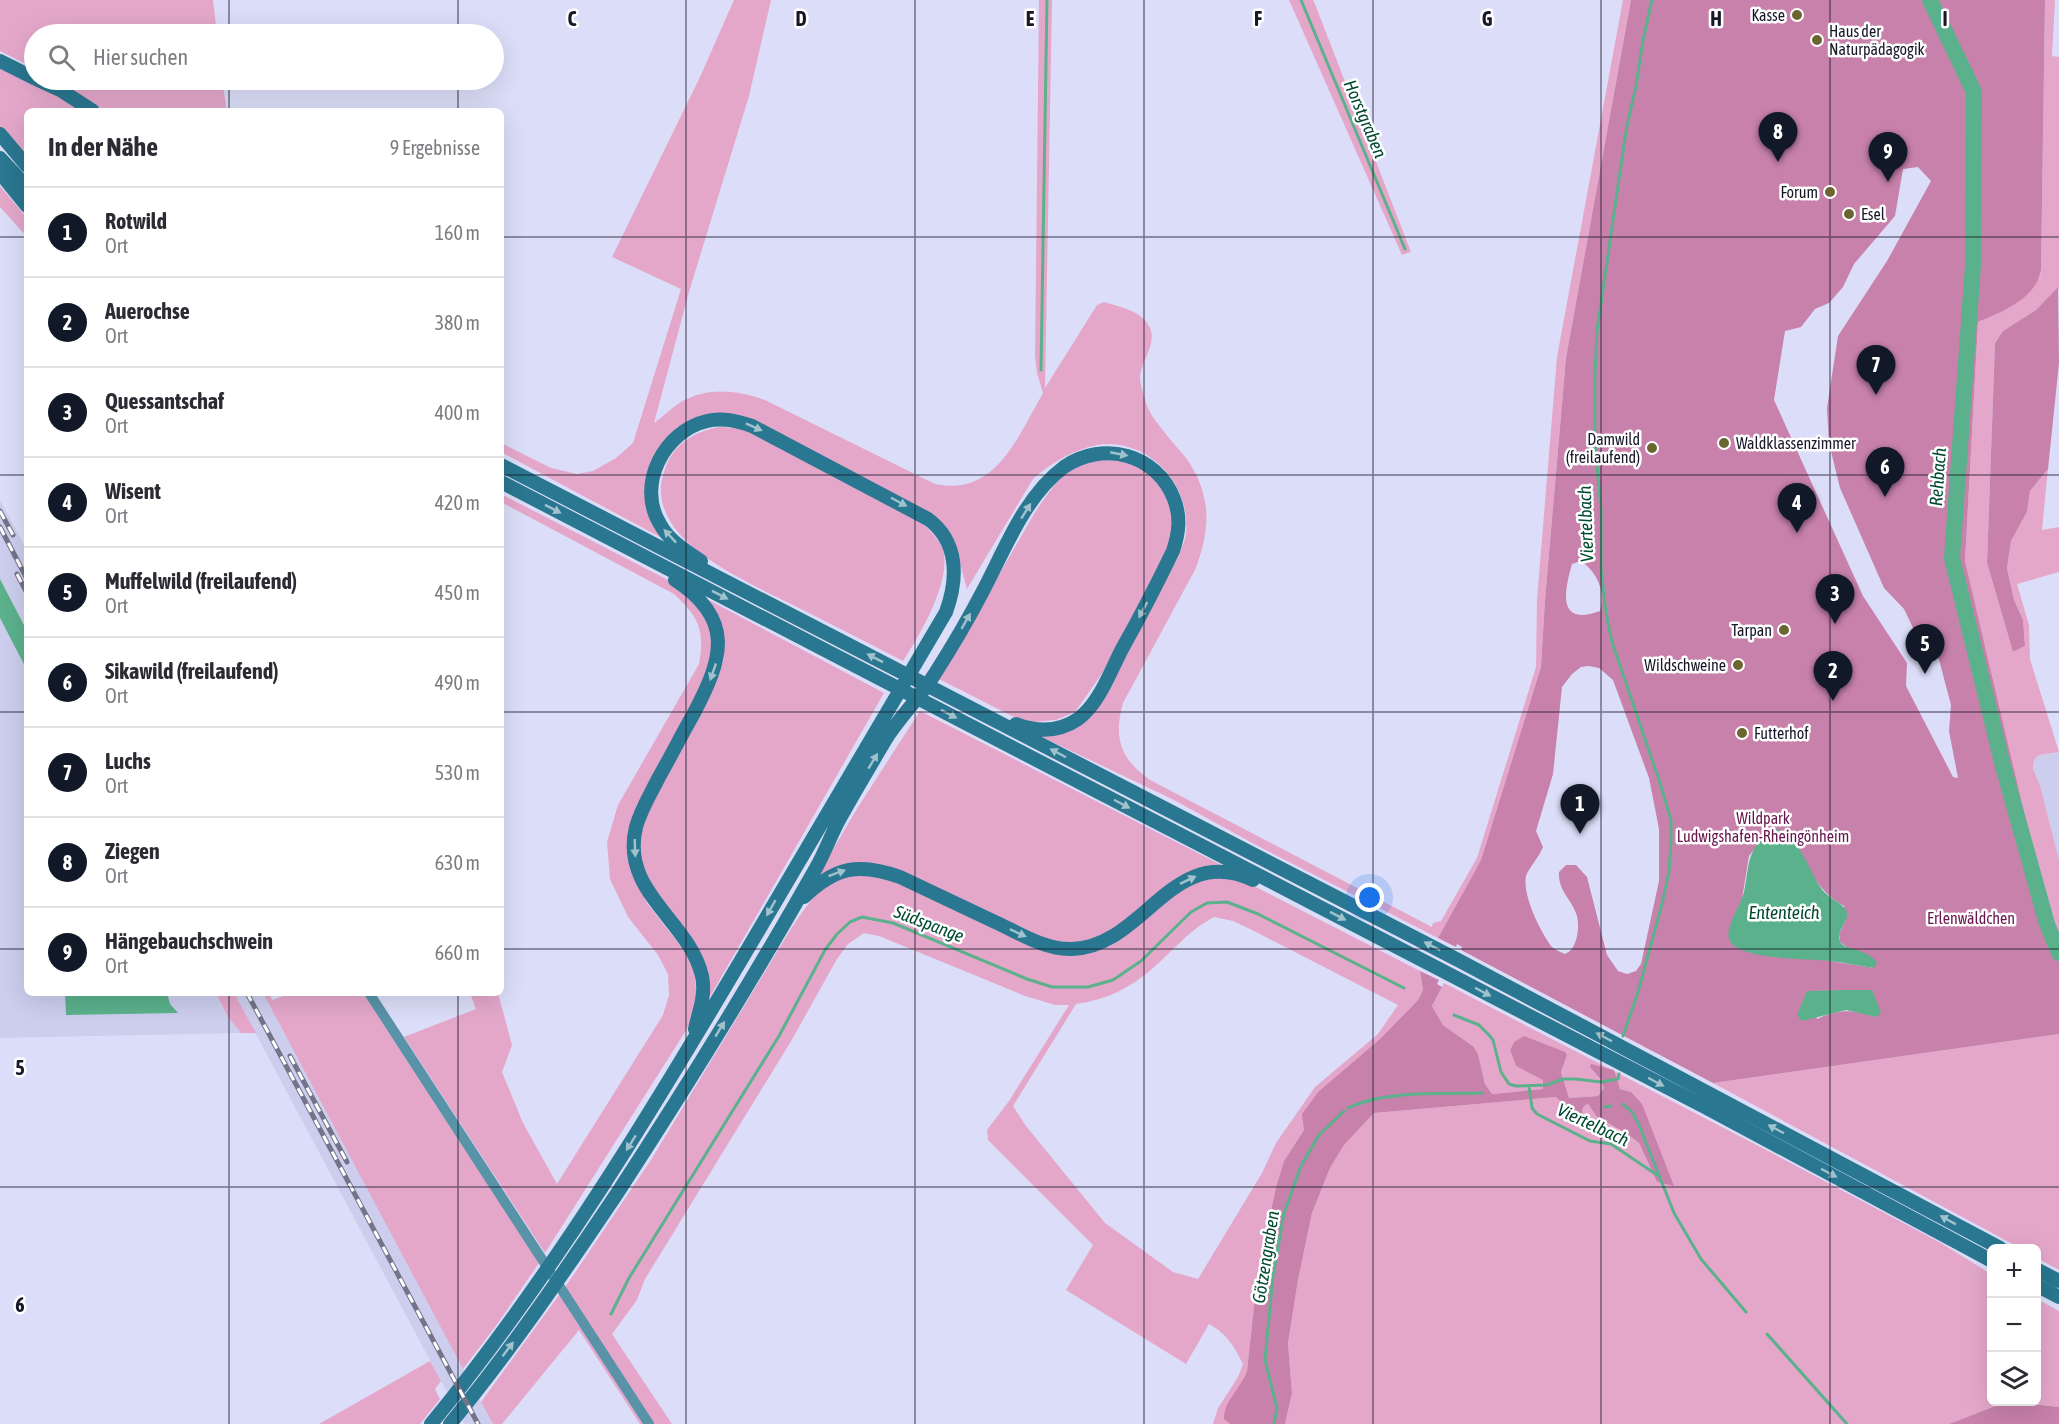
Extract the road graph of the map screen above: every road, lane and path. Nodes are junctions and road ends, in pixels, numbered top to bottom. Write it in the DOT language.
graph roads {
  1 [pos="0,61"];
  2 [pos="24,73"];
  3 [pos="60,90"];
  4 [pos="88,108"];
  5 [pos="0,134"];
  6 [pos="0,158"];
  7 [pos="24,162"];
  8 [pos="0,173"];
  9 [pos="24,183"];
  10 [pos="24,202"];
  11 [pos="504,467"];
  12 [pos="504,484"];
  13 [pos="650,559"];
  14 [pos="713,575"];
  15 [pos="983,714"];
  16 [pos="1286,890"];
  17 [pos="792,909"];
  18 [pos="371,996"];
  19 [pos="692,1043"];
  20 [pos="1992,1244"];
  21 [pos="1987,1257"];
  22 [pos="2041,1271"];
  23 [pos="2059,1281"];
  24 [pos="2041,1287"];
  25 [pos="2059,1297"];
  26 [pos="451,1423"];
  27 [pos="431,1424"];
  28 [pos="649,1424"];
  1 -- 2 [label="highway"];
  3 -- 4 [label="highway"];
  5 -- 7 [label="highway"];
  6 -- 9 [label="highway"];
  8 -- 10 [label="highway"];
  11 -- 14 [label="highway"];
  12 -- 13 [label="highway, one-way"];
  13 -- 16 [label="highway, one-way"];
  13 -- 19 [label="highway, one-way"];
  15 -- 14 [label="highway, one-way"];
  14 -- 19 [label="highway, one-way"];
  17 -- 15 [label="highway, one-way"];
  20 -- 15 [label="highway, one-way"];
  17 -- 16 [label="highway, one-way"];
  16 -- 21 [label="highway, one-way"];
  26 -- 17 [label="highway, one-way"];
  18 -- 28 [label="main road"];
  19 -- 27 [label="highway, one-way"];
  22 -- 23 [label="highway"];
  24 -- 25 [label="highway"];
}
